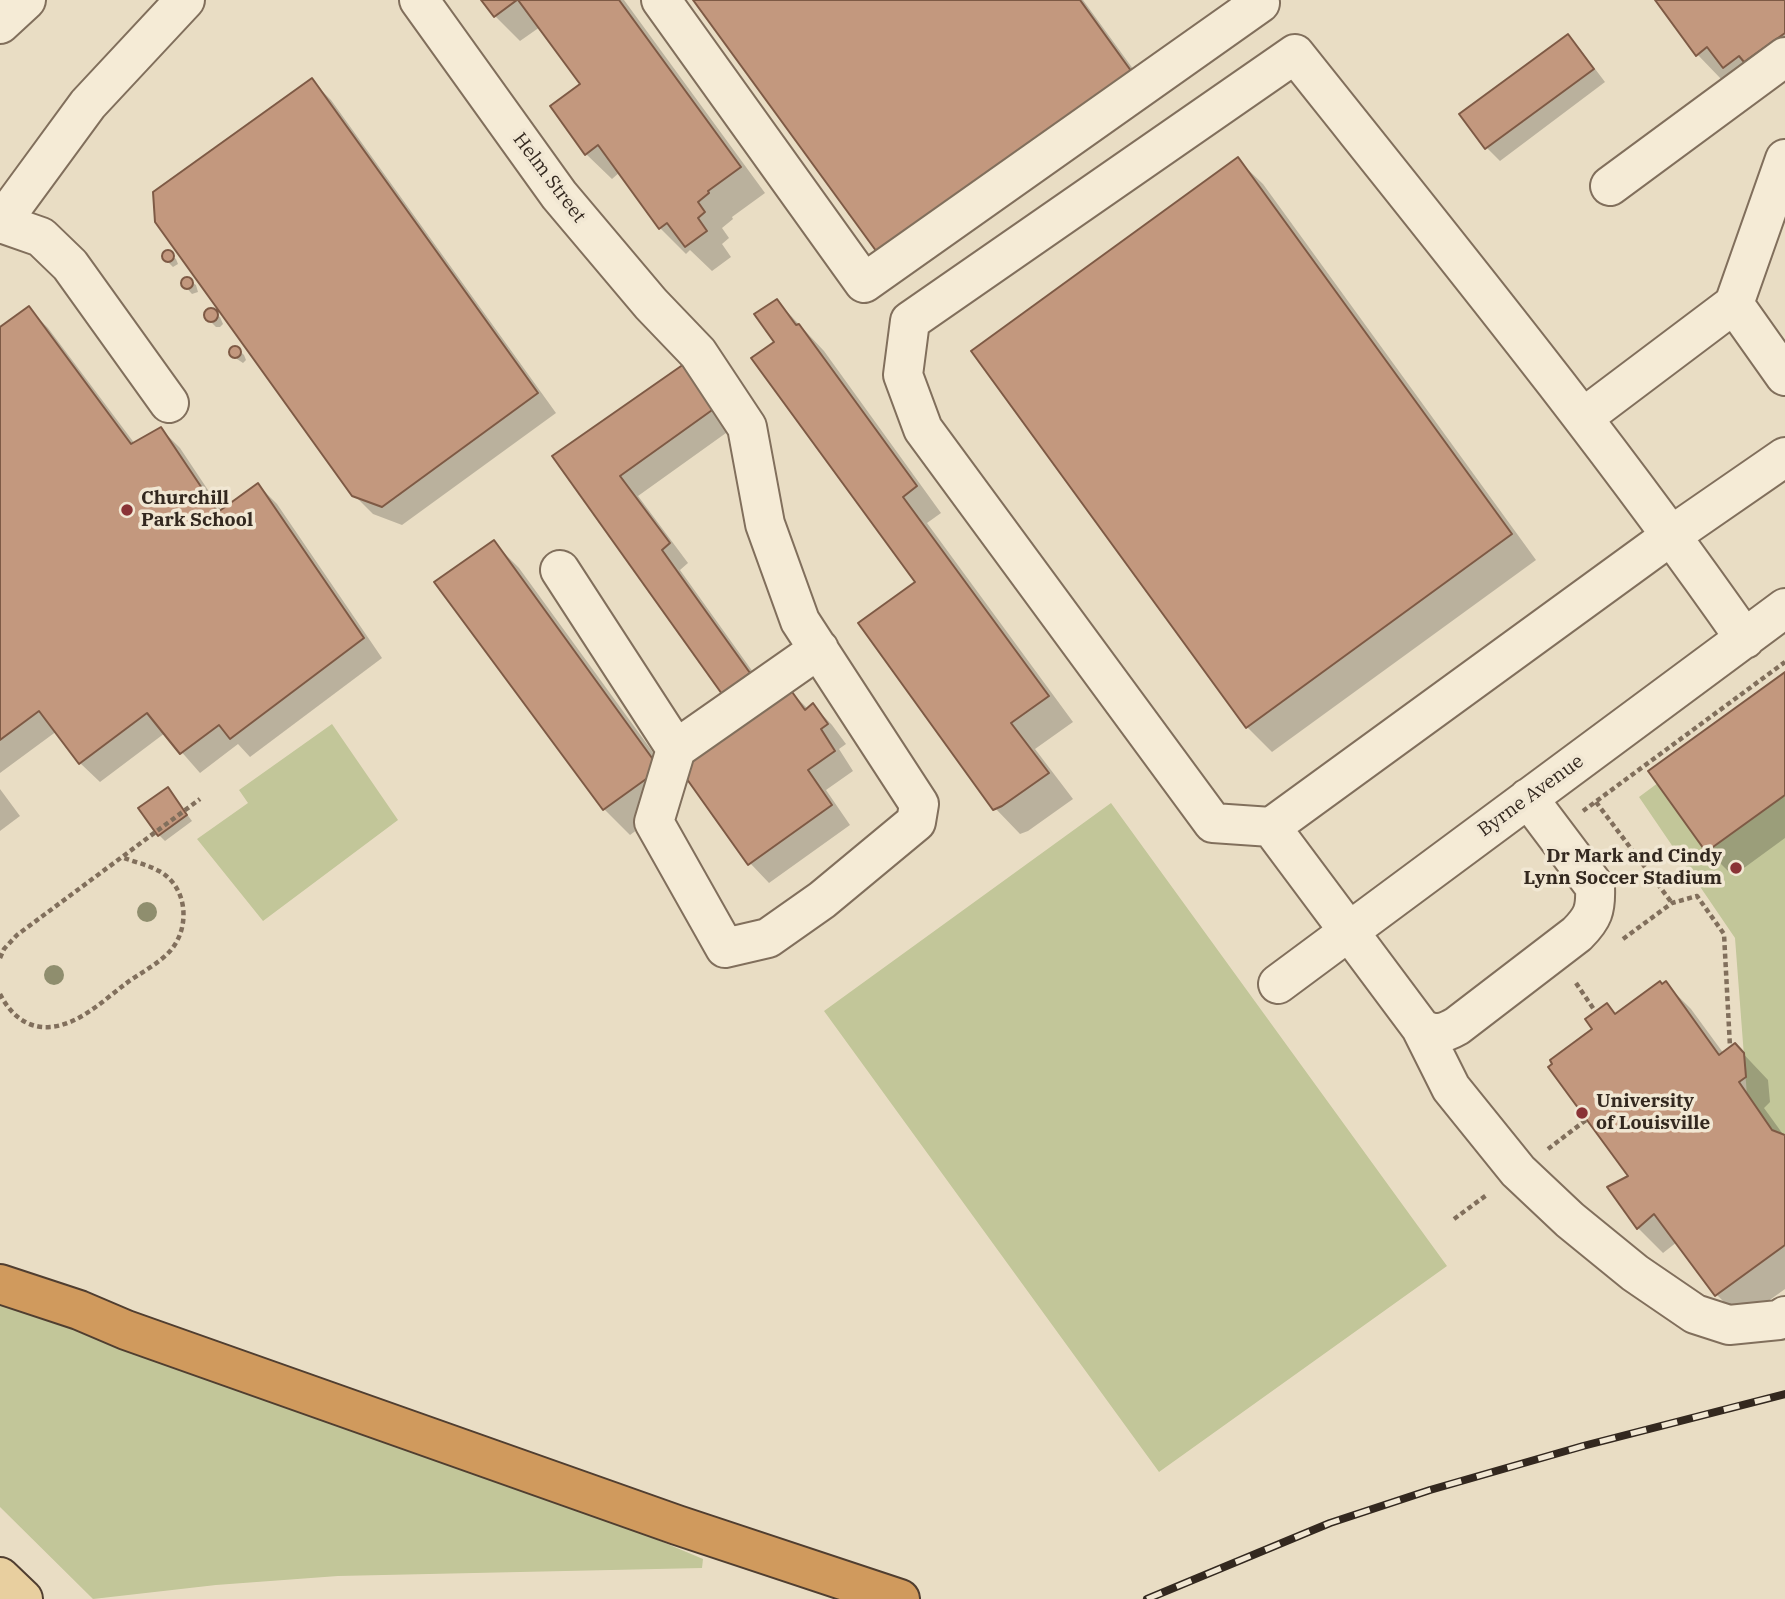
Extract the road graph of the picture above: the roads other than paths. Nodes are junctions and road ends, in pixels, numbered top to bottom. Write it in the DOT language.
graph roads {
  1 [pos="26,0"];
  2 [pos="185,0"];
  3 [pos="419,0"];
  4 [pos="661,0"];
  5 [pos="1258,0"];
  6 [pos="0,24"];
  7 [pos="1785,57"];
  8 [pos="1785,159"];
  9 [pos="1610,186"];
  10 [pos="1,223"];
  11 [pos="1734,304"];
  12 [pos="1785,376"];
  13 [pos="169,402"];
  14 [pos="1584,417"];
  15 [pos="1785,457"];
  16 [pos="1672,535"];
  17 [pos="560,570"];
  18 [pos="1785,608"];
  19 [pos="1745,639"];
  20 [pos="819,649"];
  21 [pos="676,749"];
  22 [pos="1528,798"];
  23 [pos="1271,827"];
  24 [pos="1348,930"];
  25 [pos="1278,984"];
  26 [pos="1421,1028"];
  27 [pos="0,1284"];
  28 [pos="1785,1316"];
  29 [pos="0,1577"];
  30 [pos="23,1599"];
  31 [pos="900,1599"];
  1 -- 6 [label="street"];
  2 -- 10 [label="street"];
  3 -- 20 [label="street, Helm Street"];
  4 -- 5 [label="street"];
  7 -- 9 [label="street"];
  8 -- 11 [label="street"];
  10 -- 13 [label="street"];
  11 -- 12 [label="street"];
  11 -- 14 [label="street"];
  14 -- 16 [label="street"];
  14 -- 23 [label="street"];
  15 -- 16 [label="street"];
  16 -- 19 [label="street"];
  16 -- 23 [label="street"];
  17 -- 21 [label="street"];
  18 -- 19 [label="street, Byrne Avenue"];
  19 -- 22 [label="street, Byrne Avenue"];
  20 -- 21 [label="street"];
  20 -- 21 [label="street, Helm Street"];
  22 -- 24 [label="street, Byrne Avenue"];
  22 -- 26 [label="street"];
  23 -- 24 [label="street"];
  24 -- 25 [label="street, Byrne Avenue"];
  24 -- 26 [label="street"];
  26 -- 28 [label="street"];
  27 -- 31 [label="highway"];
  29 -- 30 [label="main road"];
}
